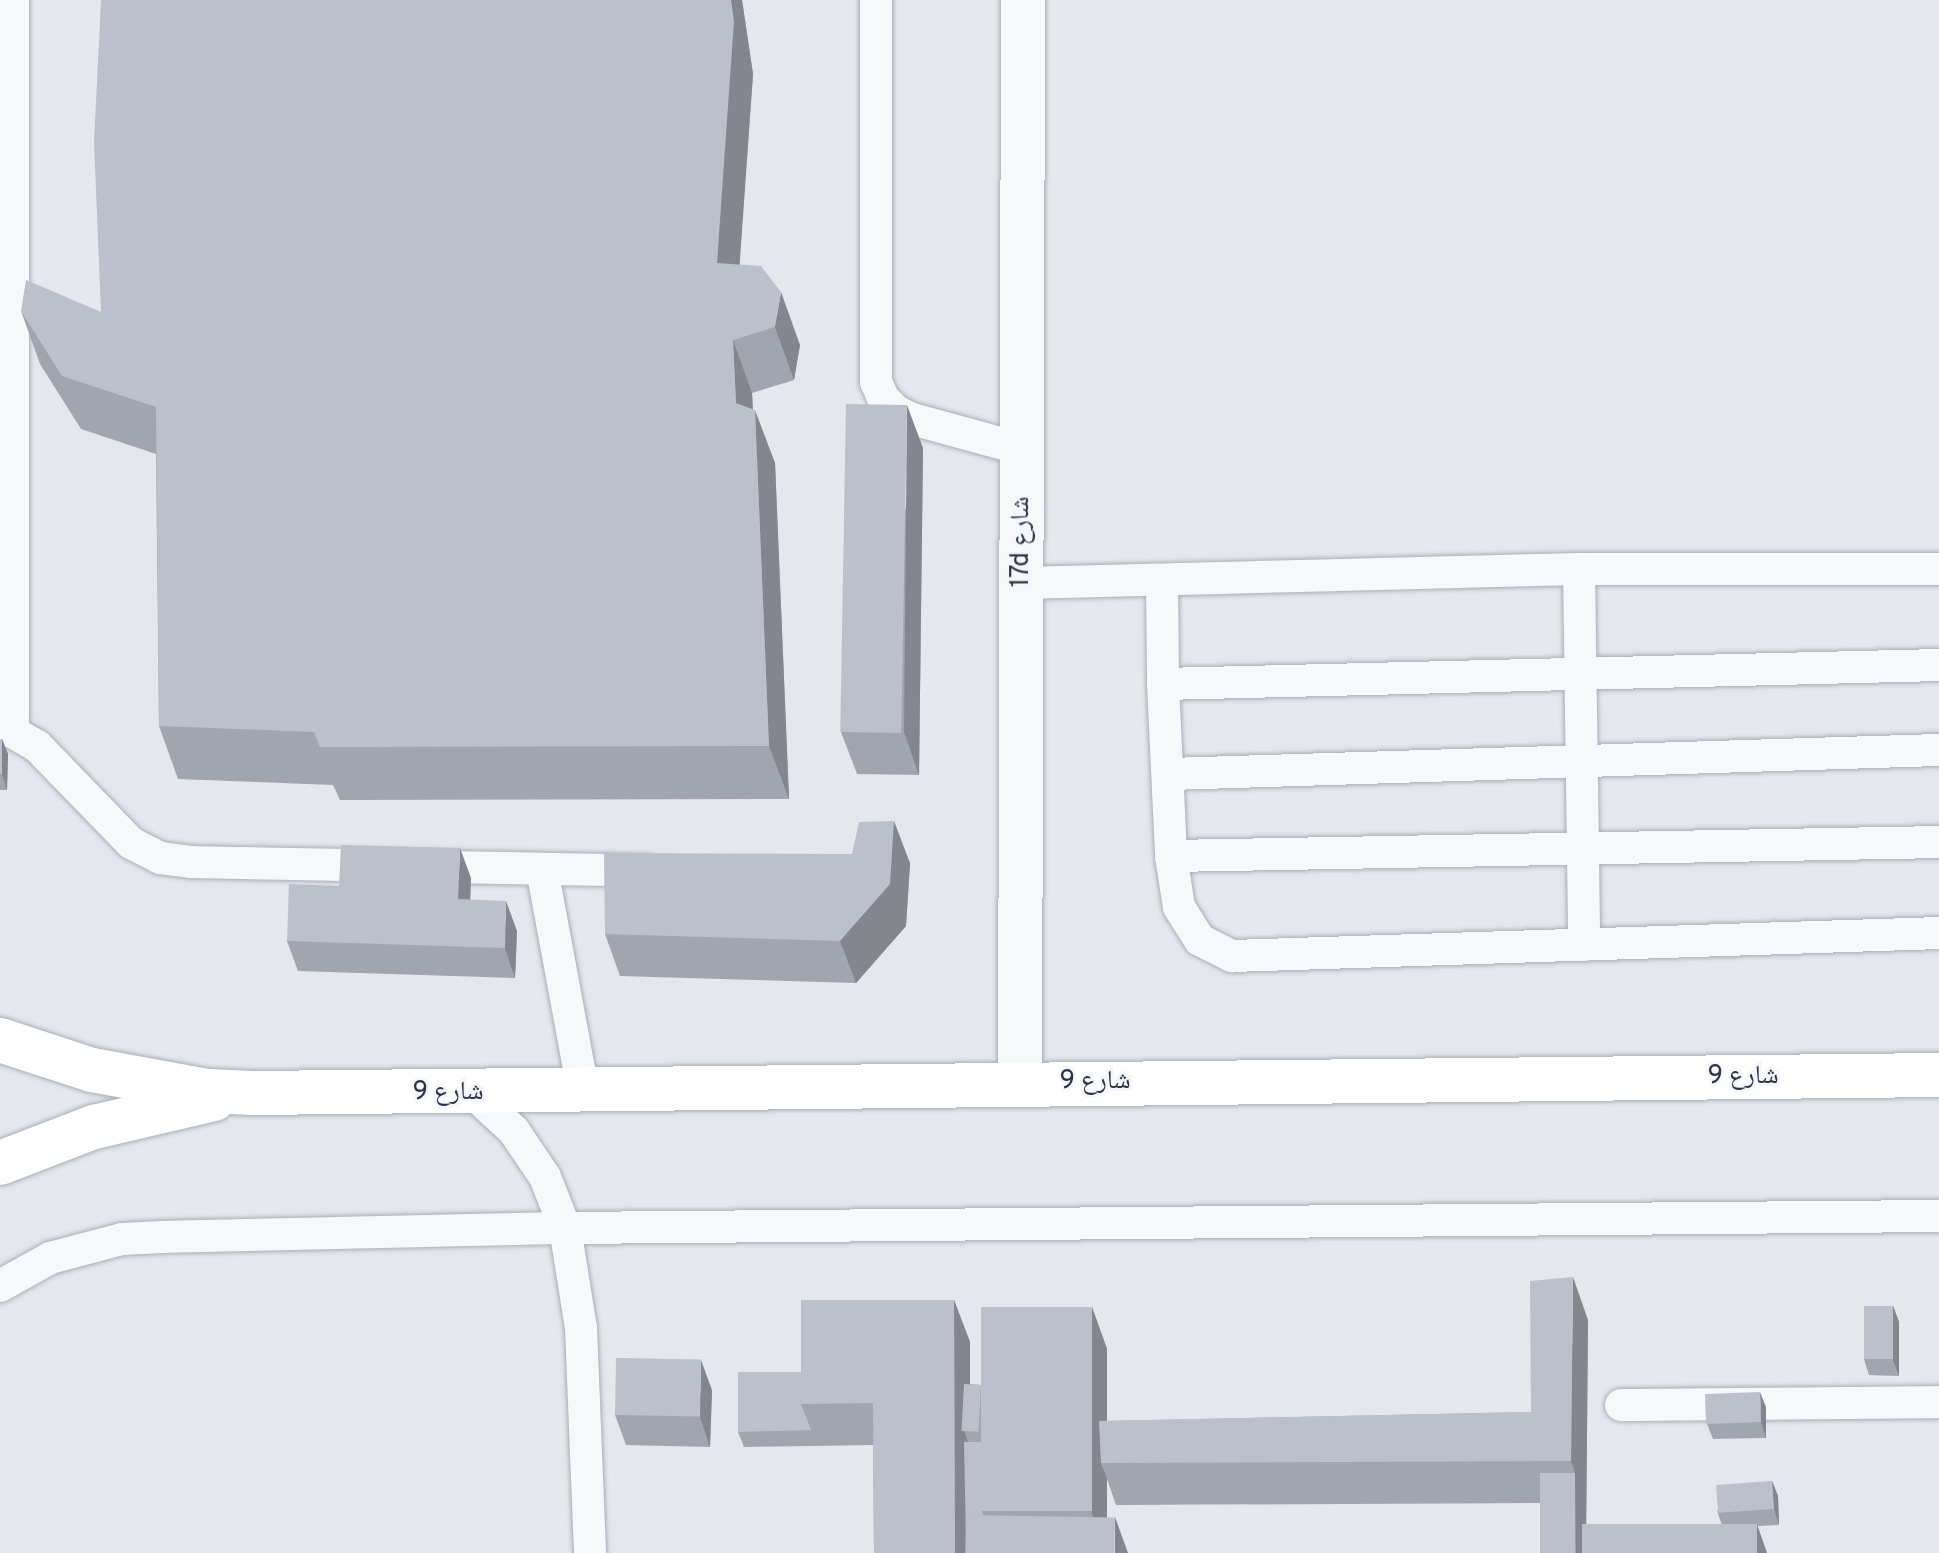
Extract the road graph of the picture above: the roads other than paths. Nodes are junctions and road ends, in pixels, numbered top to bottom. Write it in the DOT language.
graph roads {
  1 [pos="13,0"];
  2 [pos="876,0"];
  3 [pos="1023,0"];
  4 [pos="1022,449"];
  5 [pos="6,524"];
  6 [pos="1579,569"];
  7 [pos="1939,569"];
  8 [pos="1162,580"];
  9 [pos="1022,583"];
  10 [pos="1939,665"];
  11 [pos="1580,671"];
  12 [pos="1163,684"];
  13 [pos="6,727"];
  14 [pos="1939,750"];
  15 [pos="1582,761"];
  16 [pos="1170,774"];
  17 [pos="1939,842"];
  18 [pos="1582,849"];
  19 [pos="1171,856"];
  20 [pos="542,869"];
  21 [pos="669,871"];
  22 [pos="1939,933"];
  23 [pos="1584,945"];
  24 [pos="0,1040"];
  25 [pos="1939,1075"];
  26 [pos="1020,1083"];
  27 [pos="583,1091"];
  28 [pos="252,1093"];
  29 [pos="473,1093"];
  30 [pos="0,1163"];
  31 [pos="1939,1216"];
  32 [pos="565,1228"];
  33 [pos="0,1286"];
  34 [pos="1939,1402"];
  35 [pos="1621,1405"];
  36 [pos="590,1553"];
  1 -- 5 [label="lane"];
  2 -- 4 [label="lane"];
  3 -- 4 [label="street, 17d شارع"];
  4 -- 9 [label="street, 17d شارع"];
  5 -- 13 [label="lane"];
  6 -- 7 [label="lane"];
  6 -- 8 [label="lane"];
  6 -- 11 [label="lane"];
  8 -- 9 [label="lane"];
  8 -- 12 [label="lane"];
  9 -- 26 [label="street, 17d شارع"];
  10 -- 11 [label="lane"];
  11 -- 12 [label="lane"];
  11 -- 15 [label="lane"];
  12 -- 16 [label="lane"];
  13 -- 20 [label="lane"];
  14 -- 15 [label="lane"];
  15 -- 16 [label="lane"];
  15 -- 18 [label="lane"];
  16 -- 19 [label="lane"];
  17 -- 18 [label="lane"];
  18 -- 19 [label="lane"];
  18 -- 23 [label="lane"];
  19 -- 23 [label="lane"];
  20 -- 21 [label="lane"];
  20 -- 27 [label="lane"];
  22 -- 23 [label="lane"];
  24 -- 28 [label="street, شارع 9"];
  25 -- 26 [label="street, شارع 9"];
  26 -- 27 [label="street, شارع 9"];
  27 -- 29 [label="street, شارع 9"];
  28 -- 29 [label="street, شارع 9"];
  28 -- 30 [label="street, شارع 9"];
  29 -- 32 [label="lane"];
  31 -- 32 [label="lane"];
  32 -- 33 [label="lane"];
  32 -- 36 [label="lane"];
  34 -- 35 [label="lane"];
}
